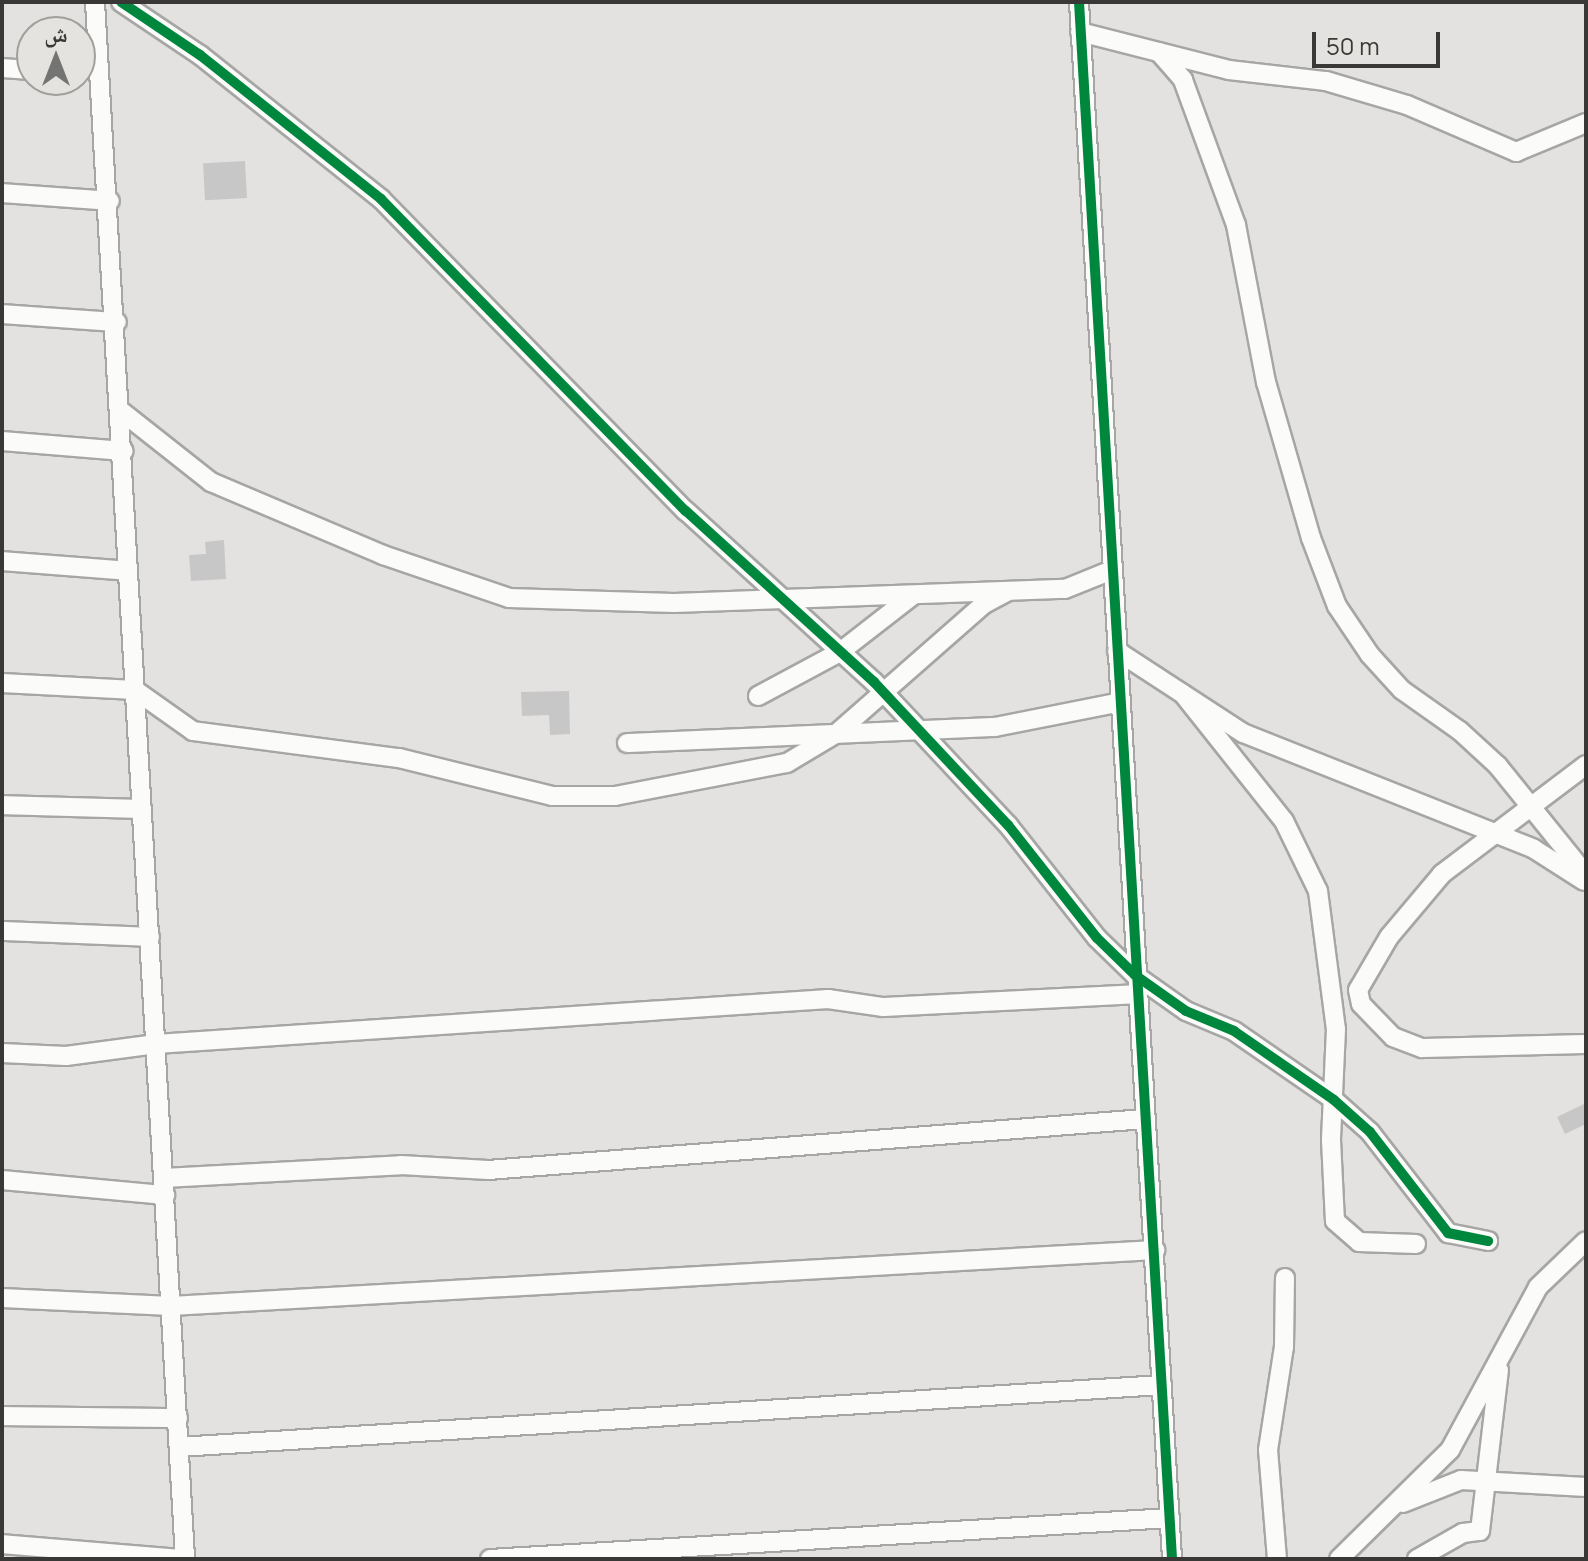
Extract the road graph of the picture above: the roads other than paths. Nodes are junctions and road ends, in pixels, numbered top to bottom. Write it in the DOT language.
graph roads {
  1 [pos="121,2"];
  2 [pos="1079,2"];
  3 [pos="1080,32"];
  4 [pos="1159,52"];
  5 [pos="93,96"];
  6 [pos="1586,123"];
  7 [pos="2,193"];
  8 [pos="110,201"];
  9 [pos="2,314"];
  10 [pos="117,322"];
  11 [pos="121,411"];
  12 [pos="2,441"];
  13 [pos="124,451"];
  14 [pos="2,561"];
  15 [pos="1112,570"];
  16 [pos="128,571"];
  17 [pos="1007,592"];
  18 [pos="912,596"];
  19 [pos="784,600"];
  20 [pos="1117,651"];
  21 [pos="840,652"];
  22 [pos="2,683"];
  23 [pos="135,690"];
  24 [pos="884,693"];
  25 [pos="1183,694"];
  26 [pos="758,696"];
  27 [pos="1121,702"];
  28 [pos="918,729"];
  29 [pos="837,733"];
  30 [pos="627,743"];
  31 [pos="1586,765"];
  32 [pos="2,805"];
  33 [pos="1528,805"];
  34 [pos="142,809"];
  35 [pos="1491,835"];
  36 [pos="1586,875"];
  37 [pos="1586,882"];
  38 [pos="2,931"];
  39 [pos="150,937"];
  40 [pos="1136,984"];
  41 [pos="156,1044"];
  42 [pos="1586,1044"];
  43 [pos="2,1053"];
  44 [pos="1334,1100"];
  45 [pos="1145,1119"];
  46 [pos="2,1180"];
  47 [pos="164,1187"];
  48 [pos="1488,1241"];
  49 [pos="1586,1241"];
  50 [pos="1416,1244"];
  51 [pos="1155,1250"];
  52 [pos="1285,1278"];
  53 [pos="2,1298"];
  54 [pos="171,1306"];
  55 [pos="1503,1346"];
  56 [pos="1162,1385"];
  57 [pos="2,1416"];
  58 [pos="178,1418"];
  59 [pos="179,1447"];
  60 [pos="1488,1479"];
  61 [pos="1586,1487"];
  62 [pos="1390,1509"];
  63 [pos="1170,1518"];
  64 [pos="2,1544"];
  65 [pos="182,1559"];
  66 [pos="490,1559"];
  67 [pos="1172,1559"];
  68 [pos="1277,1559"];
  69 [pos="1339,1559"];
  70 [pos="1417,1559"];
  1 -- 19 [label="street"];
  2 -- 3 [label="street"];
  3 -- 4 [label="street"];
  3 -- 15 [label="street"];
  4 -- 6 [label="street"];
  4 -- 33 [label="street"];
  5 -- 8 [label="street"];
  7 -- 8 [label="street"];
  8 -- 10 [label="street"];
  9 -- 10 [label="street"];
  10 -- 11 [label="street"];
  11 -- 13 [label="street"];
  11 -- 19 [label="street"];
  12 -- 13 [label="street"];
  13 -- 16 [label="street"];
  14 -- 16 [label="street"];
  15 -- 17 [label="street"];
  15 -- 20 [label="street"];
  16 -- 23 [label="street"];
  17 -- 18 [label="street"];
  17 -- 24 [label="street"];
  18 -- 19 [label="street"];
  18 -- 21 [label="street"];
  19 -- 21 [label="street"];
  20 -- 25 [label="street"];
  20 -- 27 [label="street"];
  21 -- 24 [label="street"];
  21 -- 26 [label="street"];
  22 -- 23 [label="street"];
  23 -- 29 [label="street"];
  23 -- 34 [label="street"];
  24 -- 28 [label="street"];
  24 -- 29 [label="street"];
  25 -- 35 [label="street"];
  25 -- 44 [label="street"];
  27 -- 28 [label="street"];
  27 -- 40 [label="street"];
  28 -- 29 [label="street"];
  28 -- 40 [label="street"];
  29 -- 30 [label="street"];
  31 -- 33 [label="street"];
  32 -- 34 [label="street"];
  33 -- 35 [label="street"];
  33 -- 36 [label="street"];
  34 -- 39 [label="street"];
  35 -- 37 [label="street"];
  35 -- 42 [label="street"];
  38 -- 39 [label="street"];
  39 -- 41 [label="street"];
  40 -- 41 [label="street"];
  40 -- 44 [label="street"];
  40 -- 45 [label="street"];
  41 -- 43 [label="street"];
  41 -- 47 [label="street"];
  44 -- 48 [label="street"];
  44 -- 50 [label="street"];
  45 -- 47 [label="street"];
  45 -- 51 [label="street"];
  46 -- 47 [label="street"];
  47 -- 54 [label="street"];
  49 -- 55 [label="street"];
  51 -- 54 [label="street"];
  51 -- 56 [label="street"];
  52 -- 68 [label="street"];
  53 -- 54 [label="street"];
  54 -- 58 [label="street"];
  55 -- 60 [label="street"];
  55 -- 62 [label="street"];
  56 -- 59 [label="street"];
  56 -- 63 [label="street"];
  57 -- 58 [label="street"];
  58 -- 59 [label="street"];
  59 -- 65 [label="street"];
  60 -- 61 [label="street"];
  60 -- 62 [label="street"];
  60 -- 70 [label="street"];
  62 -- 69 [label="street"];
  63 -- 66 [label="street"];
  63 -- 67 [label="street"];
  64 -- 65 [label="street"];
}
